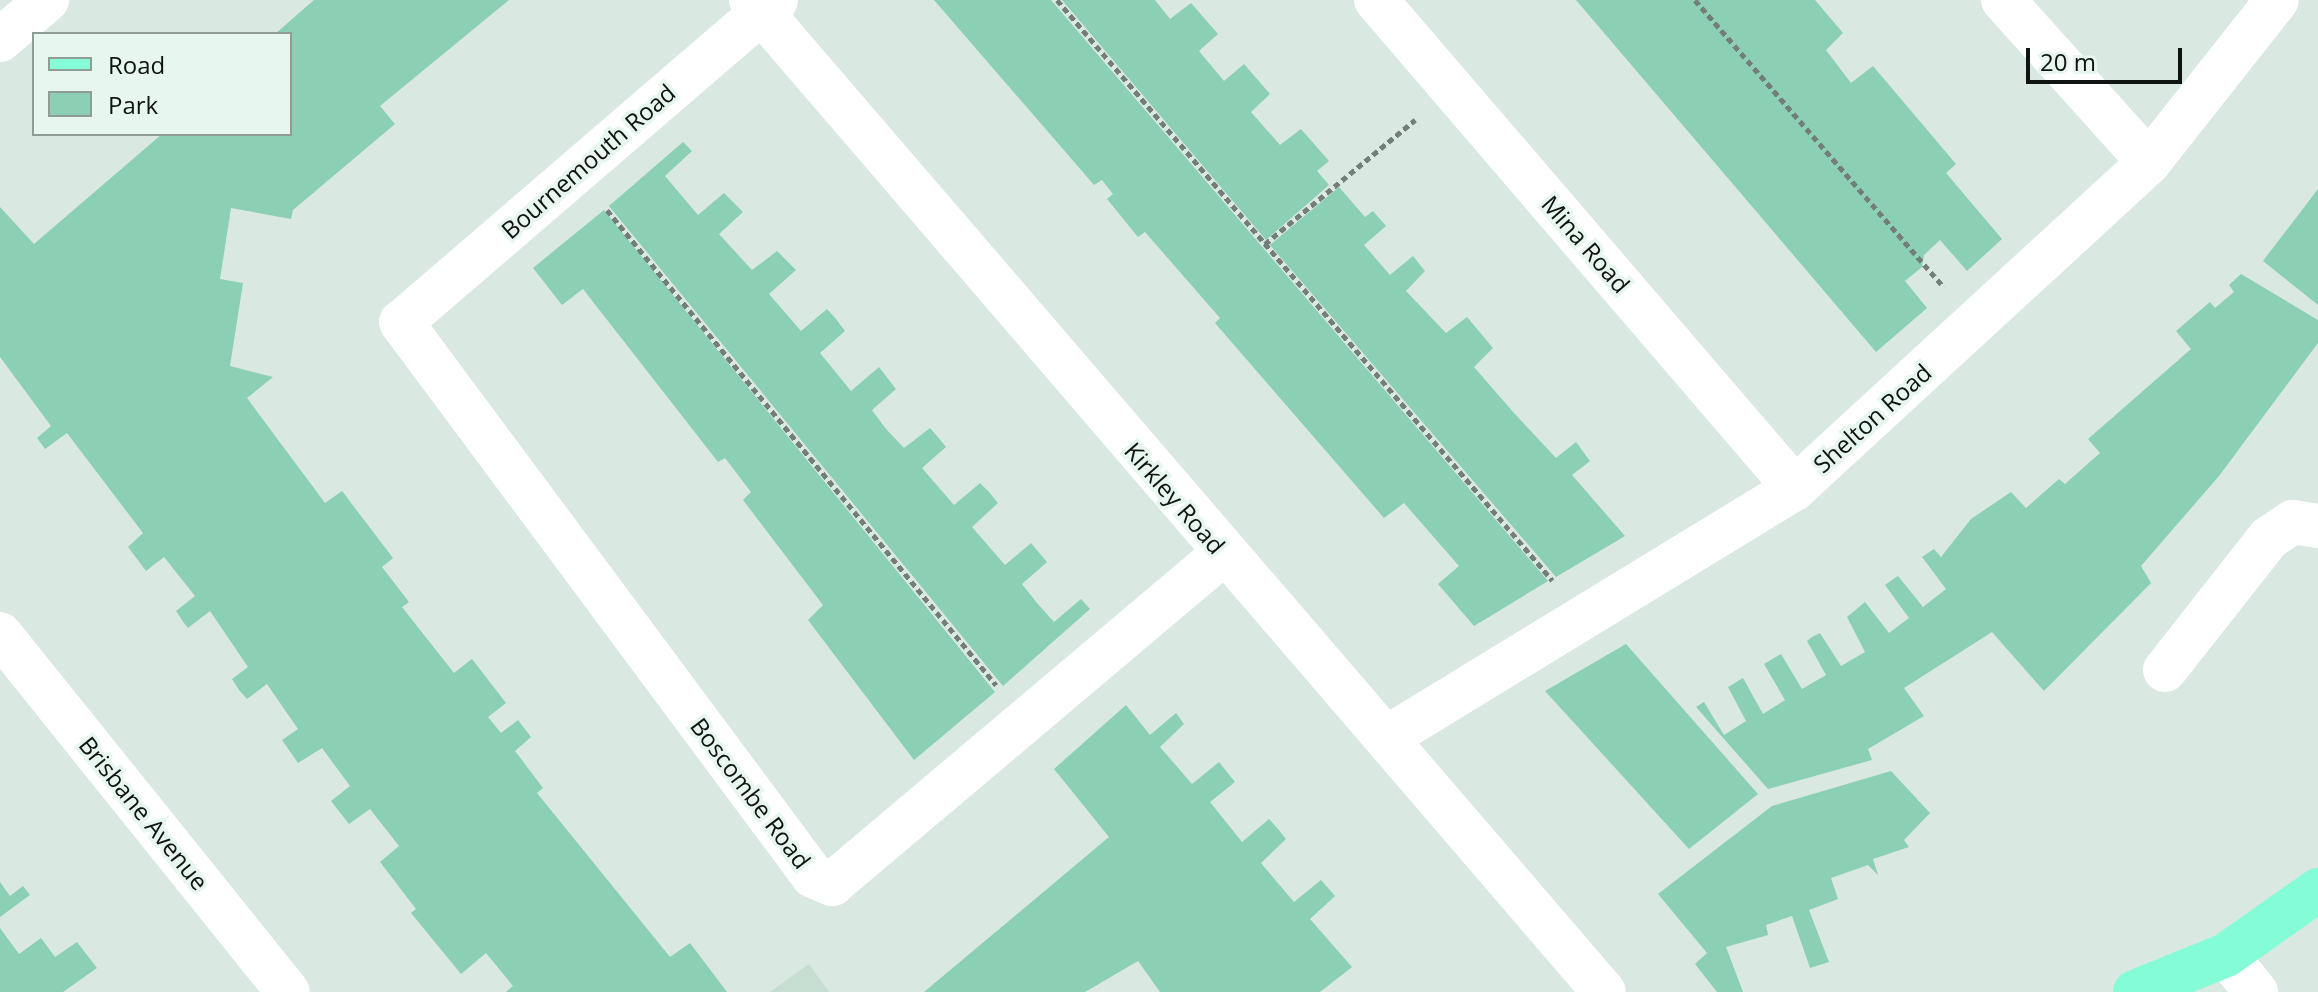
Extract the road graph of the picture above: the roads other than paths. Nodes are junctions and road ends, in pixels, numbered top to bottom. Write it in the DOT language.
graph roads {
  1 [pos="47,0"];
  2 [pos="1376,0"];
  3 [pos="2003,0"];
  4 [pos="2277,0"];
  5 [pos="763,4"];
  6 [pos="0,40"];
  7 [pos="2149,162"];
  8 [pos="401,322"];
  9 [pos="1795,488"];
  10 [pos="2318,526"];
  11 [pos="1223,554"];
  12 [pos="0,634"];
  13 [pos="2165,670"];
  14 [pos="1386,738"];
  15 [pos="2318,890"];
  16 [pos="2226,955"];
  17 [pos="288,992"];
  18 [pos="1604,992"];
  19 [pos="2135,992"];
  20 [pos="2256,992"];
  1 -- 6 [label="street"];
  2 -- 9 [label="street, Mina Road"];
  3 -- 7 [label="street"];
  4 -- 7 [label="street, Shelton Road"];
  5 -- 8 [label="street, Bournemouth Road"];
  5 -- 11 [label="street, Kirkley Road"];
  7 -- 9 [label="street, Shelton Road"];
  8 -- 11 [label="street, Boscombe Road"];
  9 -- 14 [label="street, Shelton Road"];
  10 -- 13 [label="street"];
  11 -- 14 [label="street, Kirkley Road"];
  12 -- 17 [label="street, Brisbane Avenue"];
  14 -- 18 [label="street, Kirkley Road"];
  15 -- 16 [label="main road"];
  16 -- 19 [label="main road"];
  16 -- 20 [label="street"];
}
